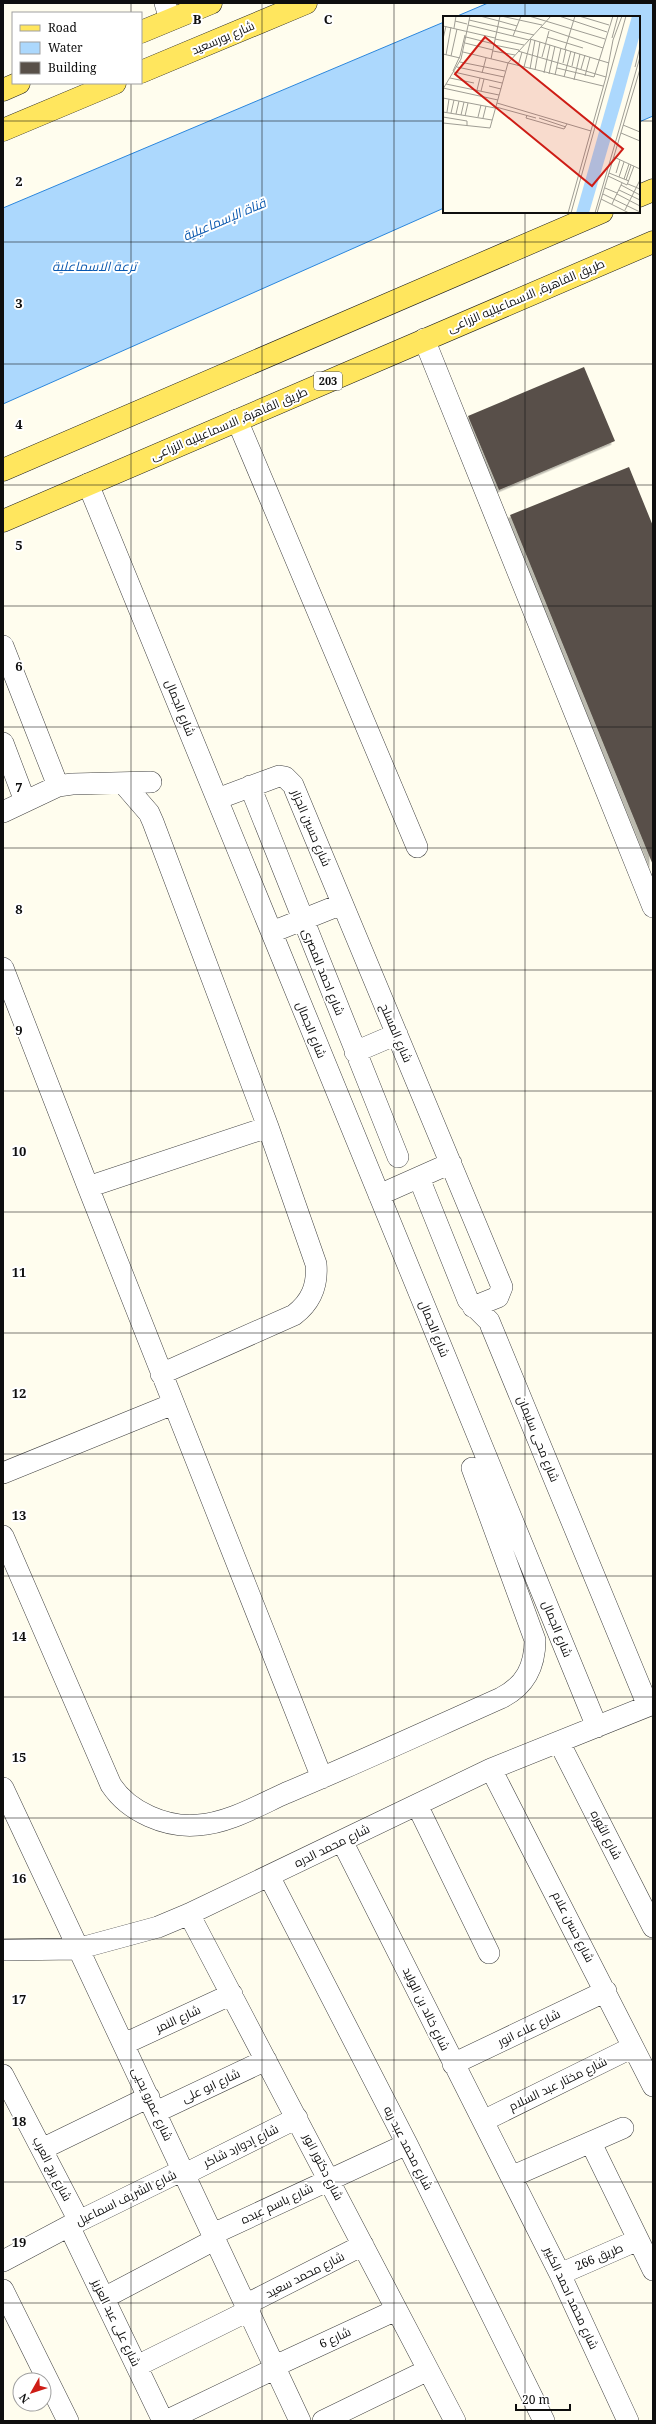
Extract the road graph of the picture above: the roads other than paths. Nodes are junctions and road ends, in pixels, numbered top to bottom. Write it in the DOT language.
graph roads {
  1 [pos="211,3"];
  2 [pos="306,3"];
  3 [pos="167,11"];
  4 [pos="142,31"];
  5 [pos="142,72"];
  6 [pos="17,84"];
  7 [pos="113,84"];
  8 [pos="3,90"];
  9 [pos="3,130"];
  10 [pos="653,190"];
  11 [pos="640,196"];
  12 [pos="600,213"];
  13 [pos="653,242"];
  14 [pos="424,339"];
  15 [pos="237,420"];
  16 [pos="3,470"];
  17 [pos="88,484"];
  18 [pos="3,521"];
  19 [pos="3,646"];
  20 [pos="3,743"];
  21 [pos="151,782"];
  22 [pos="123,783"];
  23 [pos="58,786"];
  24 [pos="250,786"];
  25 [pos="217,798"];
  26 [pos="25,801"];
  27 [pos="3,812"];
  28 [pos="417,847"];
  29 [pos="342,904"];
  30 [pos="653,907"];
  31 [pos="302,919"];
  32 [pos="272,932"];
  33 [pos="3,968"];
  34 [pos="328,985"];
  35 [pos="298,996"];
  36 [pos="396,1034"];
  37 [pos="355,1052"];
  38 [pos="268,1127"];
  39 [pos="398,1157"];
  40 [pos="451,1163"];
  41 [pos="419,1178"];
  42 [pos="88,1187"];
  43 [pos="379,1195"];
  44 [pos="473,1307"];
  45 [pos="162,1374"];
  46 [pos="173,1404"];
  47 [pos="472,1468"];
  48 [pos="3,1473"];
  49 [pos="3,1536"];
  50 [pos="650,1705"];
  51 [pos="597,1727"];
  52 [pos="559,1742"];
  53 [pos="492,1769"];
  54 [pos="322,1778"];
  55 [pos="3,1788"];
  56 [pos="417,1805"];
  57 [pos="10,1822"];
  58 [pos="342,1841"];
  59 [pos="270,1876"];
  60 [pos="645,1893"];
  61 [pos="189,1914"];
  62 [pos="653,1927"];
  63 [pos="77,1949"];
  64 [pos="3,1950"];
  65 [pos="489,1953"];
  66 [pos="606,1991"];
  67 [pos="232,1994"];
  68 [pos="124,2044"];
  69 [pos="633,2047"];
  70 [pos="266,2060"];
  71 [pos="453,2064"];
  72 [pos="3,2075"];
  73 [pos="653,2086"];
  74 [pos="152,2104"];
  75 [pos="297,2118"];
  76 [pos="483,2121"];
  77 [pos="623,2128"];
  78 [pos="591,2143"];
  79 [pos="407,2144"];
  80 [pos="42,2149"];
  81 [pos="184,2172"];
  82 [pos="511,2177"];
  83 [pos="329,2180"];
  84 [pos="74,2223"];
  85 [pos="214,2236"];
  86 [pos="638,2240"];
  87 [pos="363,2246"];
  88 [pos="4,2258"];
  89 [pos="653,2270"];
  90 [pos="560,2274"];
  91 [pos="3,2290"];
  92 [pos="104,2298"];
  93 [pos="248,2307"];
  94 [pos="396,2310"];
  95 [pos="137,2366"];
  96 [pos="275,2367"];
  97 [pos="428,2370"];
  98 [pos="68,2421"];
  99 [pos="164,2421"];
  100 [pos="300,2421"];
  101 [pos="323,2421"];
  102 [pos="455,2421"];
  103 [pos="544,2421"];
  104 [pos="628,2421"];
  1 -- 3 [label="main road"];
  2 -- 5 [label="main road, شارع بورسعيد"];
  3 -- 4 [label="main road"];
  6 -- 8 [label="main road"];
  7 -- 9 [label="main road"];
  10 -- 11 [label="main road"];
  12 -- 16 [label="main road"];
  13 -- 14 [label="main road, طريق القاهرة, الاسماعيليه الزراعى / 203"];
  14 -- 15 [label="main road, طريق القاهرة, الاسماعيليه الزراعى / 203"];
  14 -- 30 [label="street"];
  15 -- 17 [label="main road, طريق القاهرة, الاسماعيليه الزراعى / 203"];
  15 -- 28 [label="street"];
  17 -- 18 [label="main road, طريق القاهرة, الاسماعيليه الزراعى / 203"];
  17 -- 25 [label="street, شارع الجمال"];
  19 -- 23 [label="street"];
  20 -- 26 [label="street"];
  21 -- 22 [label="street"];
  22 -- 23 [label="street"];
  22 -- 38 [label="street"];
  23 -- 26 [label="street"];
  24 -- 25 [label="street, شارع حسين الجزار"];
  24 -- 29 [label="street, شارع حسين الجزار"];
  24 -- 31 [label="street, شارع احمد المصرى"];
  25 -- 32 [label="street, شارع الجمال"];
  26 -- 27 [label="street"];
  29 -- 31 [label="street"];
  29 -- 36 [label="street, شارع المسلح"];
  31 -- 32 [label="street"];
  31 -- 34 [label="street, شارع احمد المصرى"];
  32 -- 35 [label="street, شارع الجمال"];
  33 -- 42 [label="street"];
  34 -- 35 [label="street"];
  34 -- 37 [label="street, شارع احمد المصرى"];
  35 -- 43 [label="street, شارع الجمال"];
  36 -- 37 [label="street"];
  36 -- 40 [label="street, شارع المسلح"];
  37 -- 39 [label="street, شارع احمد المصرى"];
  38 -- 42 [label="street"];
  38 -- 45 [label="street"];
  40 -- 41 [label="street"];
  40 -- 44 [label="street, شارع المسلح"];
  41 -- 43 [label="street"];
  41 -- 44 [label="street, شارع محى سليمان"];
  42 -- 45 [label="street"];
  43 -- 51 [label="street, شارع الجمال"];
  44 -- 50 [label="street, شارع محى سليمان"];
  45 -- 46 [label="street"];
  46 -- 48 [label="street"];
  46 -- 54 [label="street"];
  47 -- 54 [label="street"];
  49 -- 54 [label="street"];
  50 -- 51 [label="street, شارع محمد الدره"];
  51 -- 52 [label="street, شارع محمد الدره"];
  52 -- 53 [label="street, شارع محمد الدره"];
  52 -- 60 [label="street, شارع الثوره"];
  53 -- 56 [label="street, شارع محمد الدره"];
  53 -- 66 [label="street, شارع حسن علام"];
  55 -- 57 [label="street, شارع عمرو يحيى"];
  56 -- 58 [label="street, شارع محمد الدره"];
  56 -- 65 [label="street"];
  57 -- 63 [label="street, شارع عمرو يحيى"];
  58 -- 59 [label="street, شارع محمد الدره"];
  58 -- 71 [label="street, شارع خالد بن الوليد"];
  59 -- 61 [label="street, شارع محمد الدره"];
  59 -- 79 [label="street, شارع محمد عبد ربه"];
  60 -- 62 [label="street, شارع الثوره"];
  61 -- 63 [label="street, شارع محمد الدره"];
  61 -- 67 [label="street, شارع دكتور انور"];
  63 -- 64 [label="street, شارع محمد الدره"];
  63 -- 68 [label="street, شارع عمرو يحيى"];
  66 -- 69 [label="street, شارع حسن علام"];
  66 -- 71 [label="street, شارع علاء انور"];
  67 -- 68 [label="street, شارع النمر"];
  67 -- 70 [label="street, شارع دكتور انور"];
  68 -- 74 [label="street, شارع عمرو يحيى"];
  69 -- 73 [label="street, شارع حسن علام"];
  69 -- 76 [label="street, شارع مختار عبد السلام"];
  70 -- 74 [label="street, شارع ابو على"];
  70 -- 75 [label="street, شارع دكتور انور"];
  71 -- 76 [label="street, شارع خالد بن الوليد"];
  72 -- 80 [label="street, شارع برج العرب"];
  74 -- 80 [label="street, شارع ابو على"];
  74 -- 81 [label="street, شارع عمرو يحيى"];
  75 -- 81 [label="street, شارع إدوارد شاكر"];
  75 -- 83 [label="street, شارع دكتور انور"];
  76 -- 82 [label="street, شارع خالد بن الوليد"];
  77 -- 78 [label="street"];
  78 -- 82 [label="street"];
  78 -- 86 [label="street"];
  79 -- 83 [label="street, شارع باسم عبده"];
  79 -- 103 [label="street, شارع محمد عبد ربه"];
  80 -- 84 [label="street, شارع برج العرب"];
  81 -- 84 [label="street, شارع الشريف اسماعيل"];
  81 -- 85 [label="street, شارع عمرو يحيى"];
  82 -- 90 [label="street, شارع محمد احمد الكبير"];
  83 -- 85 [label="street, شارع باسم عبده"];
  83 -- 87 [label="street, شارع دكتور انور"];
  84 -- 88 [label="street, شارع الشريف اسماعيل"];
  84 -- 92 [label="street, شارع على عبد العزيز"];
  85 -- 92 [label="street, شارع باسم عبده"];
  85 -- 93 [label="street, شارع عمرو يحيى"];
  86 -- 89 [label="street"];
  86 -- 90 [label="street, طريق 266"];
  87 -- 93 [label="street, شارع محمد سعيد"];
  87 -- 94 [label="street, شارع دكتور انور"];
  90 -- 104 [label="street, شارع محمد احمد الكبير"];
  91 -- 98 [label="street"];
  92 -- 95 [label="street, شارع على عبد العزيز"];
  93 -- 95 [label="street, شارع محمد سعيد"];
  93 -- 96 [label="street, شارع عمرو يحيى"];
  94 -- 96 [label="street, شارع 6"];
  94 -- 97 [label="street, شارع دكتور انور"];
  95 -- 99 [label="street, شارع على عبد العزيز"];
  96 -- 99 [label="street, شارع 6"];
  96 -- 100 [label="street, شارع عمرو يحيى"];
  97 -- 101 [label="street"];
  97 -- 102 [label="street, شارع دكتور انور"];
}
